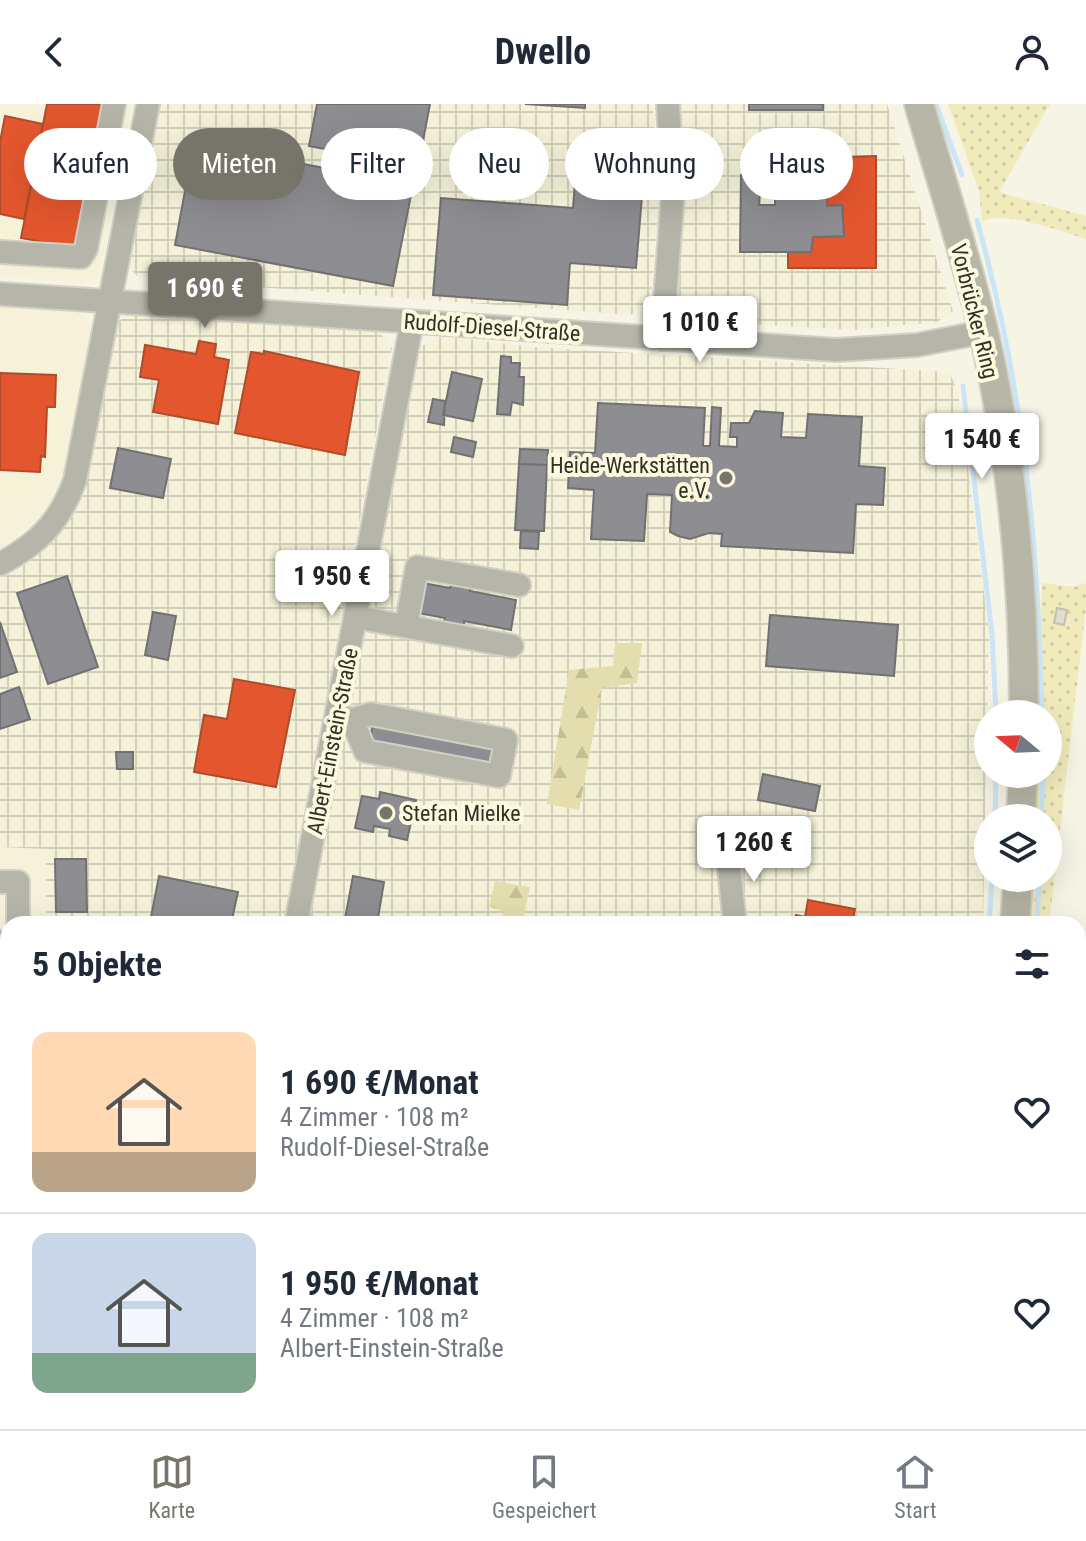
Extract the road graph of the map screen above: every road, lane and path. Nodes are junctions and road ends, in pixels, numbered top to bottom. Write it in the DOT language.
graph roads {
  1 [pos="114,104"];
  2 [pos="148,104"];
  3 [pos="668,104"];
  4 [pos="919,104"];
  5 [pos="0,252"];
  6 [pos="0,294"];
  7 [pos="111,301"];
  8 [pos="412,322"];
  9 [pos="983,332"];
  10 [pos="662,339"];
  11 [pos="0,564"];
  12 [pos="519,585"];
  13 [pos="355,617"];
  14 [pos="406,626"];
  15 [pos="512,646"];
  16 [pos="1024,700"];
  17 [pos="344,718"];
  18 [pos="727,850"];
  19 [pos="0,882"];
  20 [pos="1017,892"];
  21 [pos="18,916"];
  22 [pos="298,916"];
  23 [pos="734,916"];
  24 [pos="1016,916"];
  1 -- 5 [label="street"];
  2 -- 7 [label="street"];
  3 -- 10 [label="street"];
  4 -- 9 [label="main road, Vorbrücker Ring"];
  6 -- 7 [label="street, Rudolf-Diesel-Straße"];
  7 -- 8 [label="street, Rudolf-Diesel-Straße"];
  7 -- 11 [label="street"];
  8 -- 10 [label="street, Rudolf-Diesel-Straße"];
  8 -- 13 [label="street, Albert-Einstein-Straße"];
  9 -- 10 [label="street, Rudolf-Diesel-Straße"];
  9 -- 16 [label="main road, Vorbrücker Ring"];
  12 -- 14 [label="street"];
  13 -- 14 [label="street"];
  13 -- 17 [label="street, Albert-Einstein-Straße"];
  14 -- 15 [label="street"];
  17 -- 17 [label="street"];
  17 -- 22 [label="street, Albert-Einstein-Straße"];
  18 -- 23 [label="street"];
  19 -- 21 [label="street"];
  20 -- 24 [label="main road"];
}
